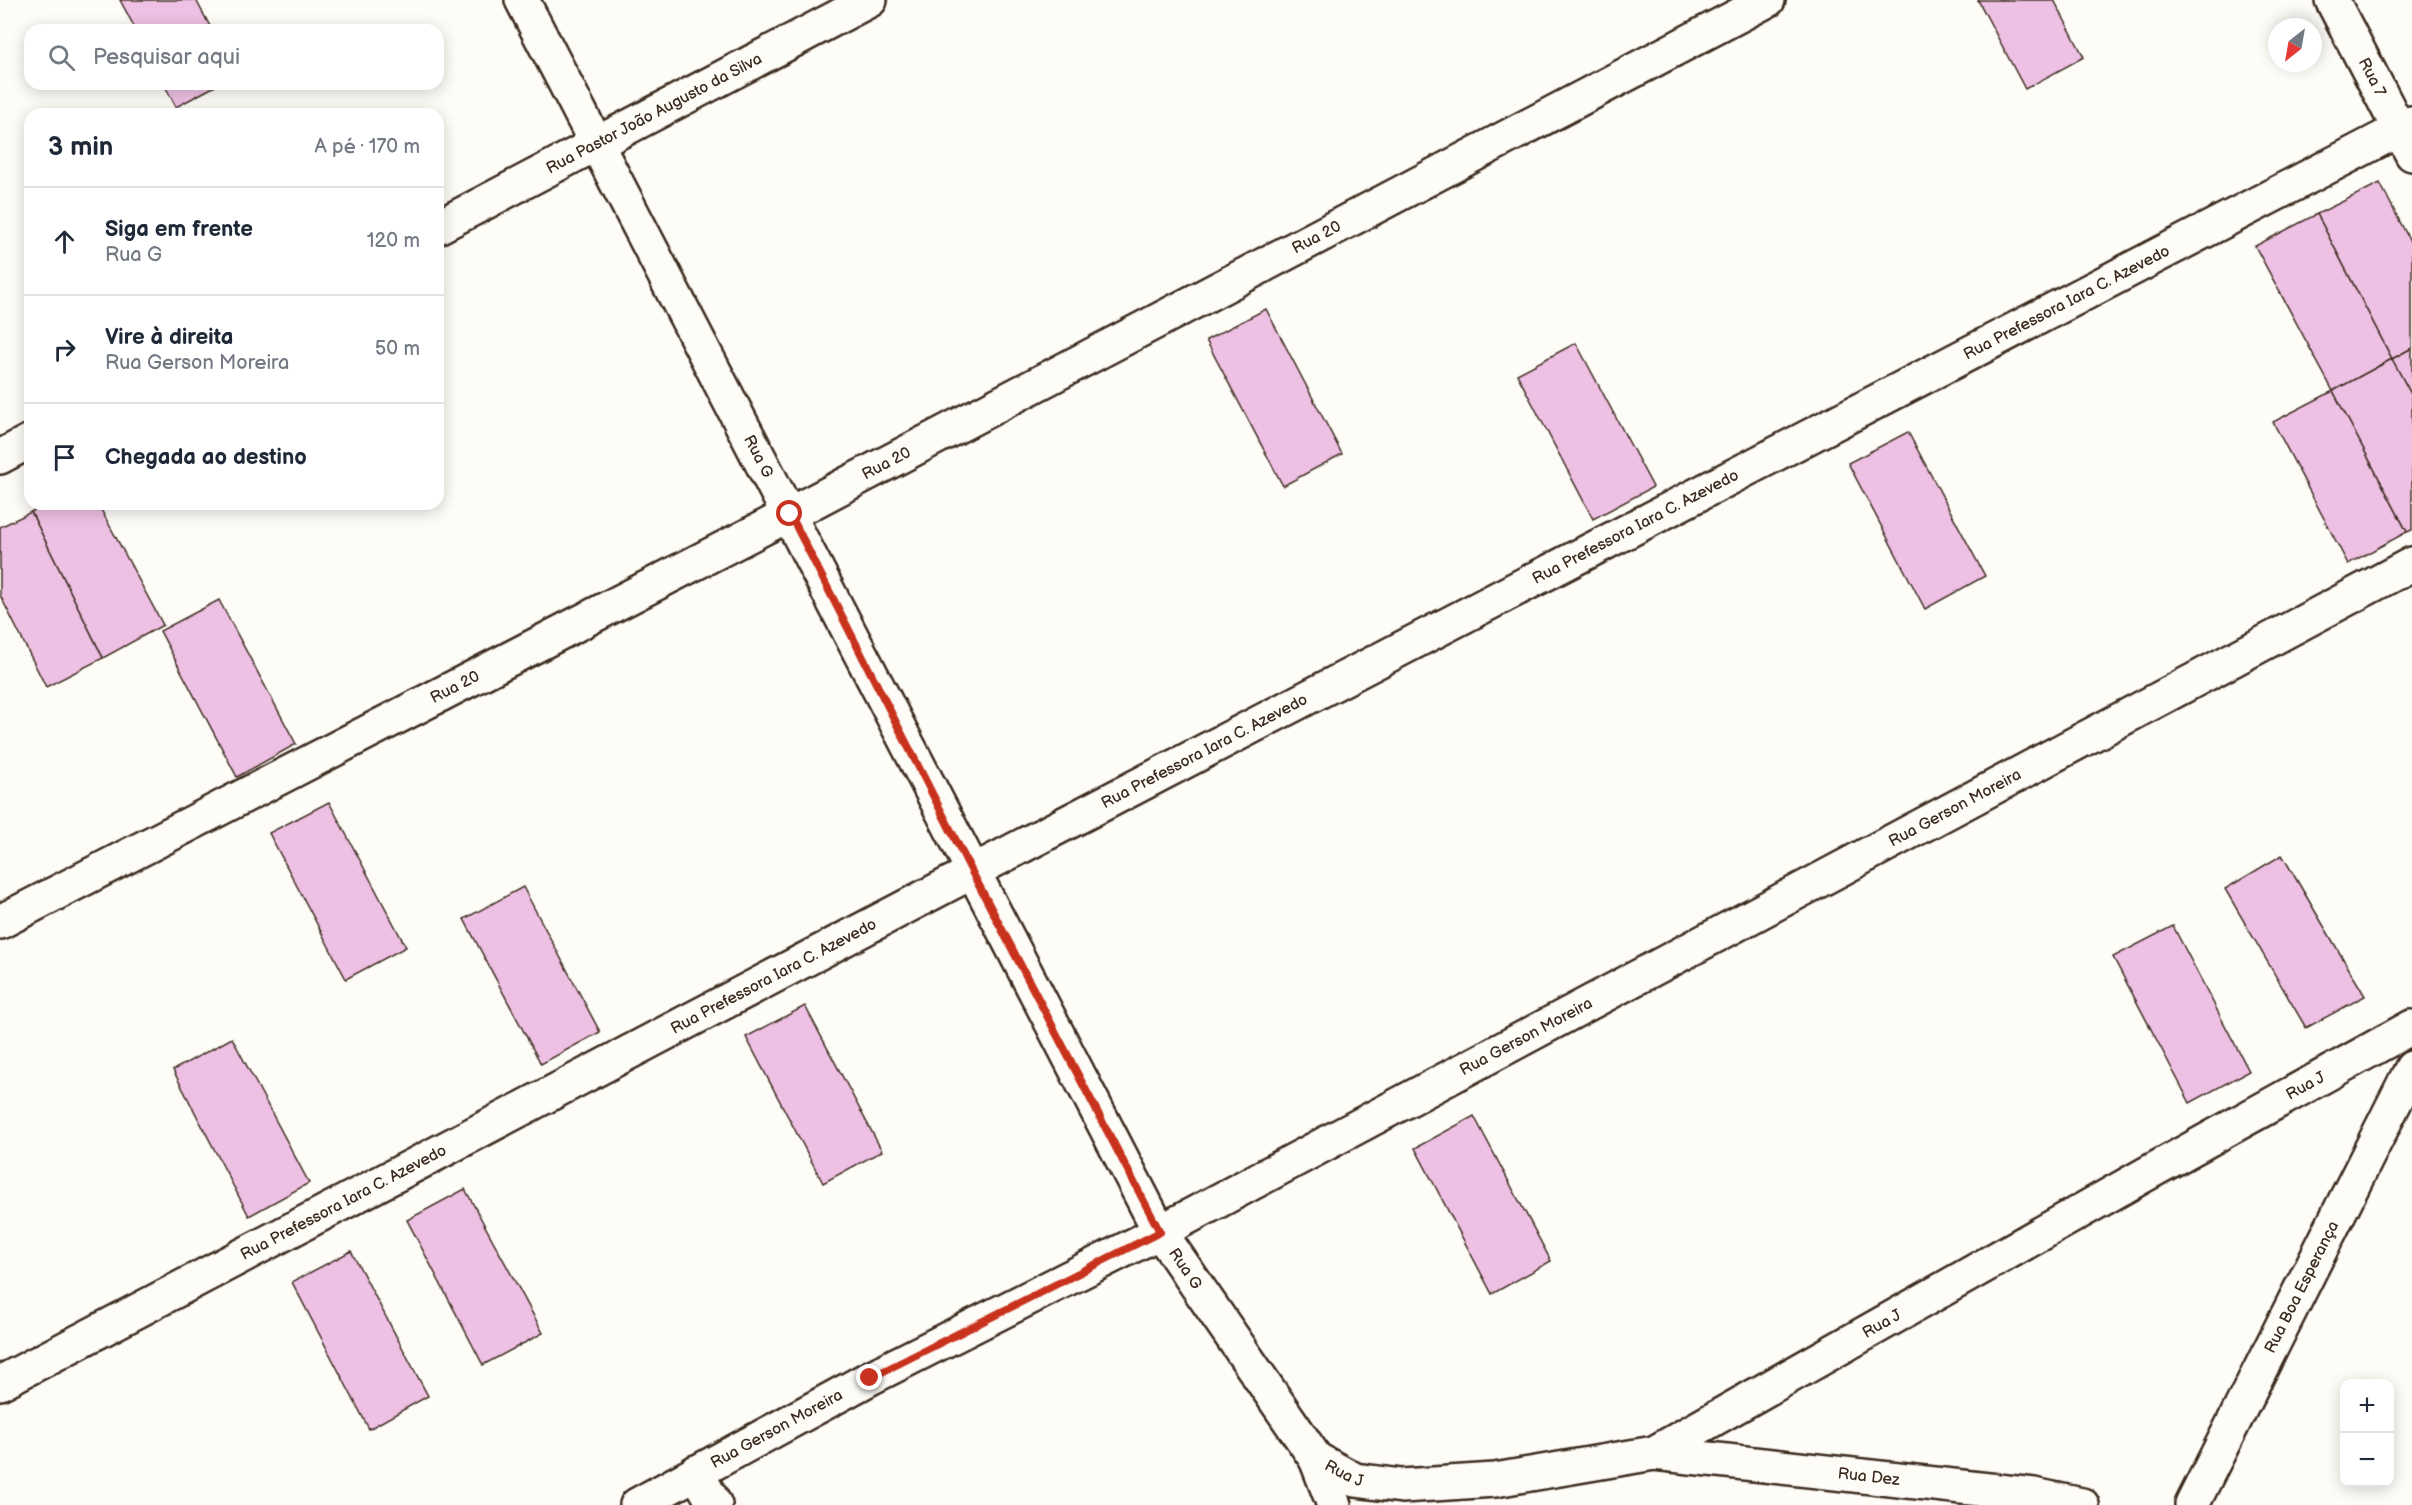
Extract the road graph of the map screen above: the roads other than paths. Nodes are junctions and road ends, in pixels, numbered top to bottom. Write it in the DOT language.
graph roads {
  1 [pos="522,0"];
  2 [pos="870,0"];
  3 [pos="1768,0"];
  4 [pos="2332,0"];
  5 [pos="2408,136"];
  6 [pos="596,144"];
  7 [pos="444,224"];
  8 [pos="24,444"];
  9 [pos="0,457"];
  10 [pos="790,514"];
  11 [pos="2412,564"];
  12 [pos="972,872"];
  13 [pos="0,922"];
  14 [pos="2412,1027"];
  15 [pos="2412,1068"];
  16 [pos="1160,1232"];
  17 [pos="0,1383"];
  18 [pos="1654,1453"];
  19 [pos="1316,1459"];
  20 [pos="696,1472"];
  21 [pos="2024,1500"];
  22 [pos="637,1505"];
  23 [pos="715,1505"];
  24 [pos="1334,1505"];
  25 [pos="2082,1505"];
  26 [pos="2192,1505"];
  1 -- 6 [label="street, Rua G"];
  2 -- 6 [label="street, Rua Pastor João Augusto da Silva"];
  3 -- 10 [label="street, Rua 20"];
  4 -- 5 [label="street, Rua 7"];
  5 -- 12 [label="street, Rua Prefessora Iara C. Azevedo"];
  6 -- 7 [label="street, Rua Pastor João Augusto da Silva"];
  6 -- 10 [label="street, Rua G"];
  8 -- 9 [label="street"];
  10 -- 12 [label="street, Rua G"];
  10 -- 13 [label="street, Rua 20"];
  11 -- 16 [label="street, Rua Gerson Moreira"];
  12 -- 16 [label="street, Rua G"];
  12 -- 17 [label="street, Rua Prefessora Iara C. Azevedo"];
  14 -- 18 [label="street, Rua J"];
  15 -- 26 [label="street, Rua Boa Esperança"];
  16 -- 19 [label="street, Rua G"];
  16 -- 20 [label="street, Rua Gerson Moreira"];
  18 -- 19 [label="street, Rua J"];
  18 -- 21 [label="street, Rua Dez"];
  19 -- 24 [label="street, Rua G"];
  20 -- 22 [label="street, Rua Gerson Moreira"];
  20 -- 23 [label="street"];
  21 -- 25 [label="street, Rua Dez"];
}
